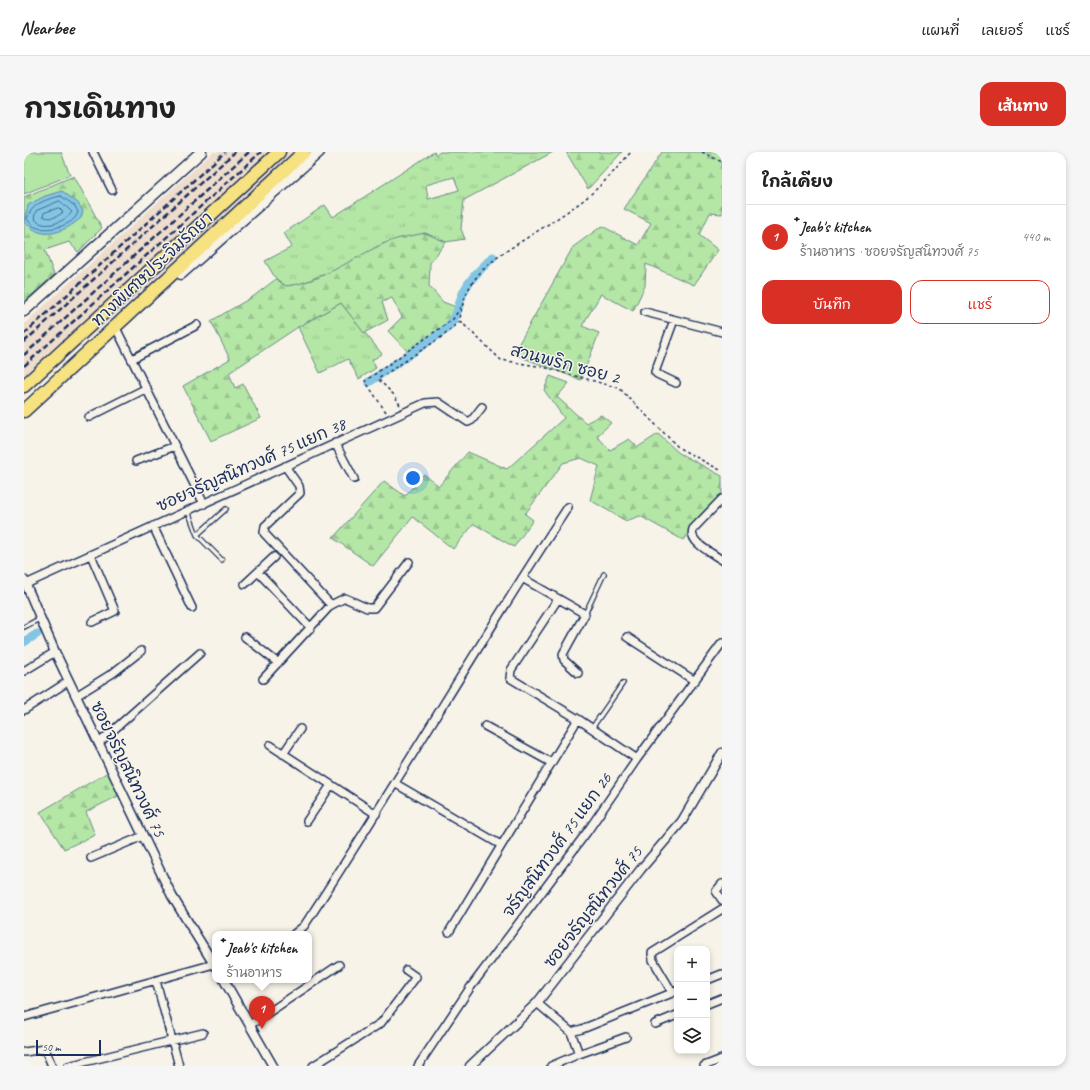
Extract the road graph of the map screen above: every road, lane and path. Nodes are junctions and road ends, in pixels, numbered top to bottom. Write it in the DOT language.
graph roads {
  1 [pos="93,152"];
  2 [pos="201,152"];
  3 [pos="279,152"];
  4 [pos="304,152"];
  5 [pos="319,152"];
  6 [pos="630,152"];
  7 [pos="702,152"];
  8 [pos="722,162"];
  9 [pos="112,190"];
  10 [pos="461,306"];
  11 [pos="24,311"];
  12 [pos="645,312"];
  13 [pos="674,320"];
  14 [pos="460,321"];
  15 [pos="197,325"];
  16 [pos="117,330"];
  17 [pos="722,332"];
  18 [pos="132,359"];
  19 [pos="676,383"];
  20 [pos="24,386"];
  21 [pos="147,388"];
  22 [pos="400,405"];
  23 [pos="482,407"];
  24 [pos="24,412"];
  25 [pos="89,417"];
  26 [pos="391,418"];
  27 [pos="335,443"];
  28 [pos="175,446"];
  29 [pos="136,461"];
  30 [pos="285,466"];
  31 [pos="722,471"];
  32 [pos="354,479"];
  33 [pos="722,499"];
  34 [pos="204,504"];
  35 [pos="568,507"];
  36 [pos="226,509"];
  37 [pos="188,511"];
  38 [pos="154,526"];
  39 [pos="197,535"];
  40 [pos="91,555"];
  41 [pos="274,557"];
  42 [pos="222,560"];
  43 [pos="722,560"];
  44 [pos="409,562"];
  45 [pos="258,572"];
  46 [pos="604,574"];
  47 [pos="522,578"];
  48 [pos="25,582"];
  49 [pos="245,584"];
  50 [pos="558,599"];
  51 [pos="331,605"];
  52 [pos="192,608"];
  53 [pos="585,614"];
  54 [pos="41,618"];
  55 [pos="92,622"];
  56 [pos="24,627"];
  57 [pos="311,628"];
  58 [pos="245,637"];
  59 [pos="627,637"];
  60 [pos="722,643"];
  61 [pos="141,650"];
  62 [pos="55,652"];
  63 [pos="200,653"];
  64 [pos="278,663"];
  65 [pos="24,671"];
  66 [pos="578,673"];
  67 [pos="263,679"];
  68 [pos="69,681"];
  69 [pos="694,681"];
  70 [pos="623,683"];
  71 [pos="76,696"];
  72 [pos="24,710"];
  73 [pos="578,718"];
  74 [pos="485,726"];
  75 [pos="592,728"];
  76 [pos="300,729"];
  77 [pos="100,742"];
  78 [pos="270,745"];
  79 [pos="722,753"];
  80 [pos="283,754"];
  81 [pos="637,758"];
  82 [pos="552,763"];
  83 [pos="396,784"];
  84 [pos="331,785"];
  85 [pos="376,814"];
  86 [pos="307,821"];
  87 [pos="143,836"];
  88 [pos="501,845"];
  89 [pos="91,858"];
  90 [pos="722,884"];
  91 [pos="722,900"];
  92 [pos="722,909"];
  93 [pos="298,931"];
  94 [pos="449,932"];
  95 [pos="212,960"];
  96 [pos="339,965"];
  97 [pos="212,966"];
  98 [pos="406,970"];
  99 [pos="722,974"];
  100 [pos="710,979"];
  101 [pos="156,981"];
  102 [pos="226,983"];
  103 [pos="674,991"];
  104 [pos="722,998"];
  105 [pos="537,1002"];
  106 [pos="710,1003"];
  107 [pos="674,1016"];
  108 [pos="24,1018"];
  109 [pos="655,1024"];
  110 [pos="250,1025"];
  111 [pos="571,1032"];
  112 [pos="203,1033"];
  113 [pos="626,1037"];
  114 [pos="172,1040"];
  115 [pos="24,1052"];
  116 [pos="579,1054"];
  117 [pos="722,1059"];
  118 [pos="52,1066"];
  119 [pos="68,1066"];
  120 [pos="179,1066"];
  121 [pos="273,1066"];
  122 [pos="314,1066"];
  123 [pos="418,1066"];
  124 [pos="470,1066"];
  125 [pos="551,1066"];
  126 [pos="704,1066"];
  1 -- 9 [label="street"];
  2 -- 11 [label="main road"];
  3 -- 20 [label="highway, ทางพิเศษประจิมรัถยา"];
  4 -- 24 [label="highway, ทางพิเศษประจิมรัถยา"];
  5 -- 16 [label="main road"];
  6 -- 10 [label="path"];
  7 -- 8 [label="path"];
  10 -- 14 [label="path"];
  10 -- 26 [label="path"];
  12 -- 13 [label="street"];
  13 -- 17 [label="street"];
  13 -- 19 [label="street"];
  14 -- 22 [label="path"];
  14 -- 31 [label="path, สวนพริก ซอย 2"];
  15 -- 18 [label="street"];
  16 -- 18 [label="street"];
  16 -- 24 [label="main road"];
  18 -- 21 [label="street"];
  21 -- 25 [label="street"];
  21 -- 28 [label="street"];
  23 -- 26 [label="street, ซอยจรัญสนิทวงศ์ 75 แยก 38"];
  26 -- 27 [label="street, ซอยจรัญสนิทวงศ์ 75 แยก 38"];
  27 -- 30 [label="street, ซอยจรัญสนิทวงศ์ 75 แยก 38"];
  27 -- 32 [label="street"];
  28 -- 29 [label="street"];
  28 -- 34 [label="street"];
  30 -- 34 [label="street, ซอยจรัญสนิทวงศ์ 75 แยก 38"];
  30 -- 51 [label="street"];
  33 -- 43 [label="street"];
  34 -- 37 [label="street, ซอยจรัญสนิทวงศ์ 75 แยก 38"];
  35 -- 47 [label="street"];
  36 -- 39 [label="lane"];
  37 -- 38 [label="street, ซอยจรัญสนิทวงศ์ 75 แยก 38"];
  37 -- 39 [label="lane"];
  38 -- 40 [label="street, ซอยจรัญสนิทวงศ์ 75 แยก 38"];
  38 -- 52 [label="street"];
  39 -- 42 [label="lane"];
  40 -- 48 [label="street, ซอยจรัญสนิทวงศ์ 75 แยก 38"];
  40 -- 55 [label="street"];
  41 -- 45 [label="street"];
  44 -- 51 [label="street"];
  45 -- 49 [label="street"];
  45 -- 57 [label="street"];
  46 -- 53 [label="lane"];
  47 -- 50 [label="street"];
  47 -- 83 [label="street"];
  48 -- 54 [label="street, ซอยจรัญสนิทวงศ์ 75"];
  50 -- 53 [label="street"];
  50 -- 73 [label="street"];
  51 -- 57 [label="street"];
  53 -- 66 [label="street"];
  54 -- 56 [label="lane"];
  54 -- 62 [label="street, ซอยจรัญสนิทวงศ์ 75"];
  57 -- 64 [label="street"];
  58 -- 64 [label="street"];
  59 -- 69 [label="street"];
  60 -- 69 [label="street, จรัญสนิทวงศ์ 75 แยก 26"];
  61 -- 71 [label="street"];
  62 -- 65 [label="street"];
  62 -- 68 [label="street, ซอยจรัญสนิทวงศ์ 75"];
  63 -- 77 [label="street"];
  64 -- 67 [label="street"];
  68 -- 71 [label="street, ซอยจรัญสนิทวงศ์ 75"];
  68 -- 72 [label="street"];
  69 -- 81 [label="street, จรัญสนิทวงศ์ 75 แยก 26"];
  70 -- 75 [label="lane"];
  71 -- 77 [label="street, ซอยจรัญสนิทวงศ์ 75"];
  73 -- 75 [label="street"];
  73 -- 82 [label="street"];
  74 -- 82 [label="street"];
  75 -- 81 [label="street"];
  76 -- 80 [label="street"];
  77 -- 87 [label="street, ซอยจรัญสนิทวงศ์ 75"];
  78 -- 80 [label="street"];
  79 -- 105 [label="street, ซอยจรัญสนิทวงศ์ 75"];
  80 -- 84 [label="street"];
  81 -- 123 [label="street, จรัญสนิทวงศ์ 75 แยก 26"];
  82 -- 88 [label="street"];
  83 -- 85 [label="street"];
  83 -- 88 [label="street"];
  84 -- 85 [label="street"];
  84 -- 86 [label="street"];
  85 -- 93 [label="street"];
  87 -- 89 [label="street"];
  87 -- 95 [label="street, ซอยจรัญสนิทวงศ์ 75"];
  88 -- 94 [label="street"];
  90 -- 91 [label="street"];
  92 -- 103 [label="street"];
  96 -- 110 [label="street"];
  97 -- 101 [label="street"];
  98 -- 122 [label="street"];
  99 -- 100 [label="street"];
  101 -- 108 [label="street"];
  101 -- 114 [label="street"];
  102 -- 110 [label="street"];
  103 -- 111 [label="street"];
  104 -- 106 [label="street"];
  105 -- 111 [label="street"];
  105 -- 124 [label="street, ซอยจรัญสนิทวงศ์ 75"];
  107 -- 109 [label="street"];
  110 -- 121 [label="street"];
  111 -- 116 [label="street"];
  112 -- 114 [label="street"];
  113 -- 116 [label="street"];
  114 -- 119 [label="street"];
  114 -- 120 [label="street"];
  115 -- 118 [label="street"];
  116 -- 125 [label="street"];
  117 -- 126 [label="street"];
}
